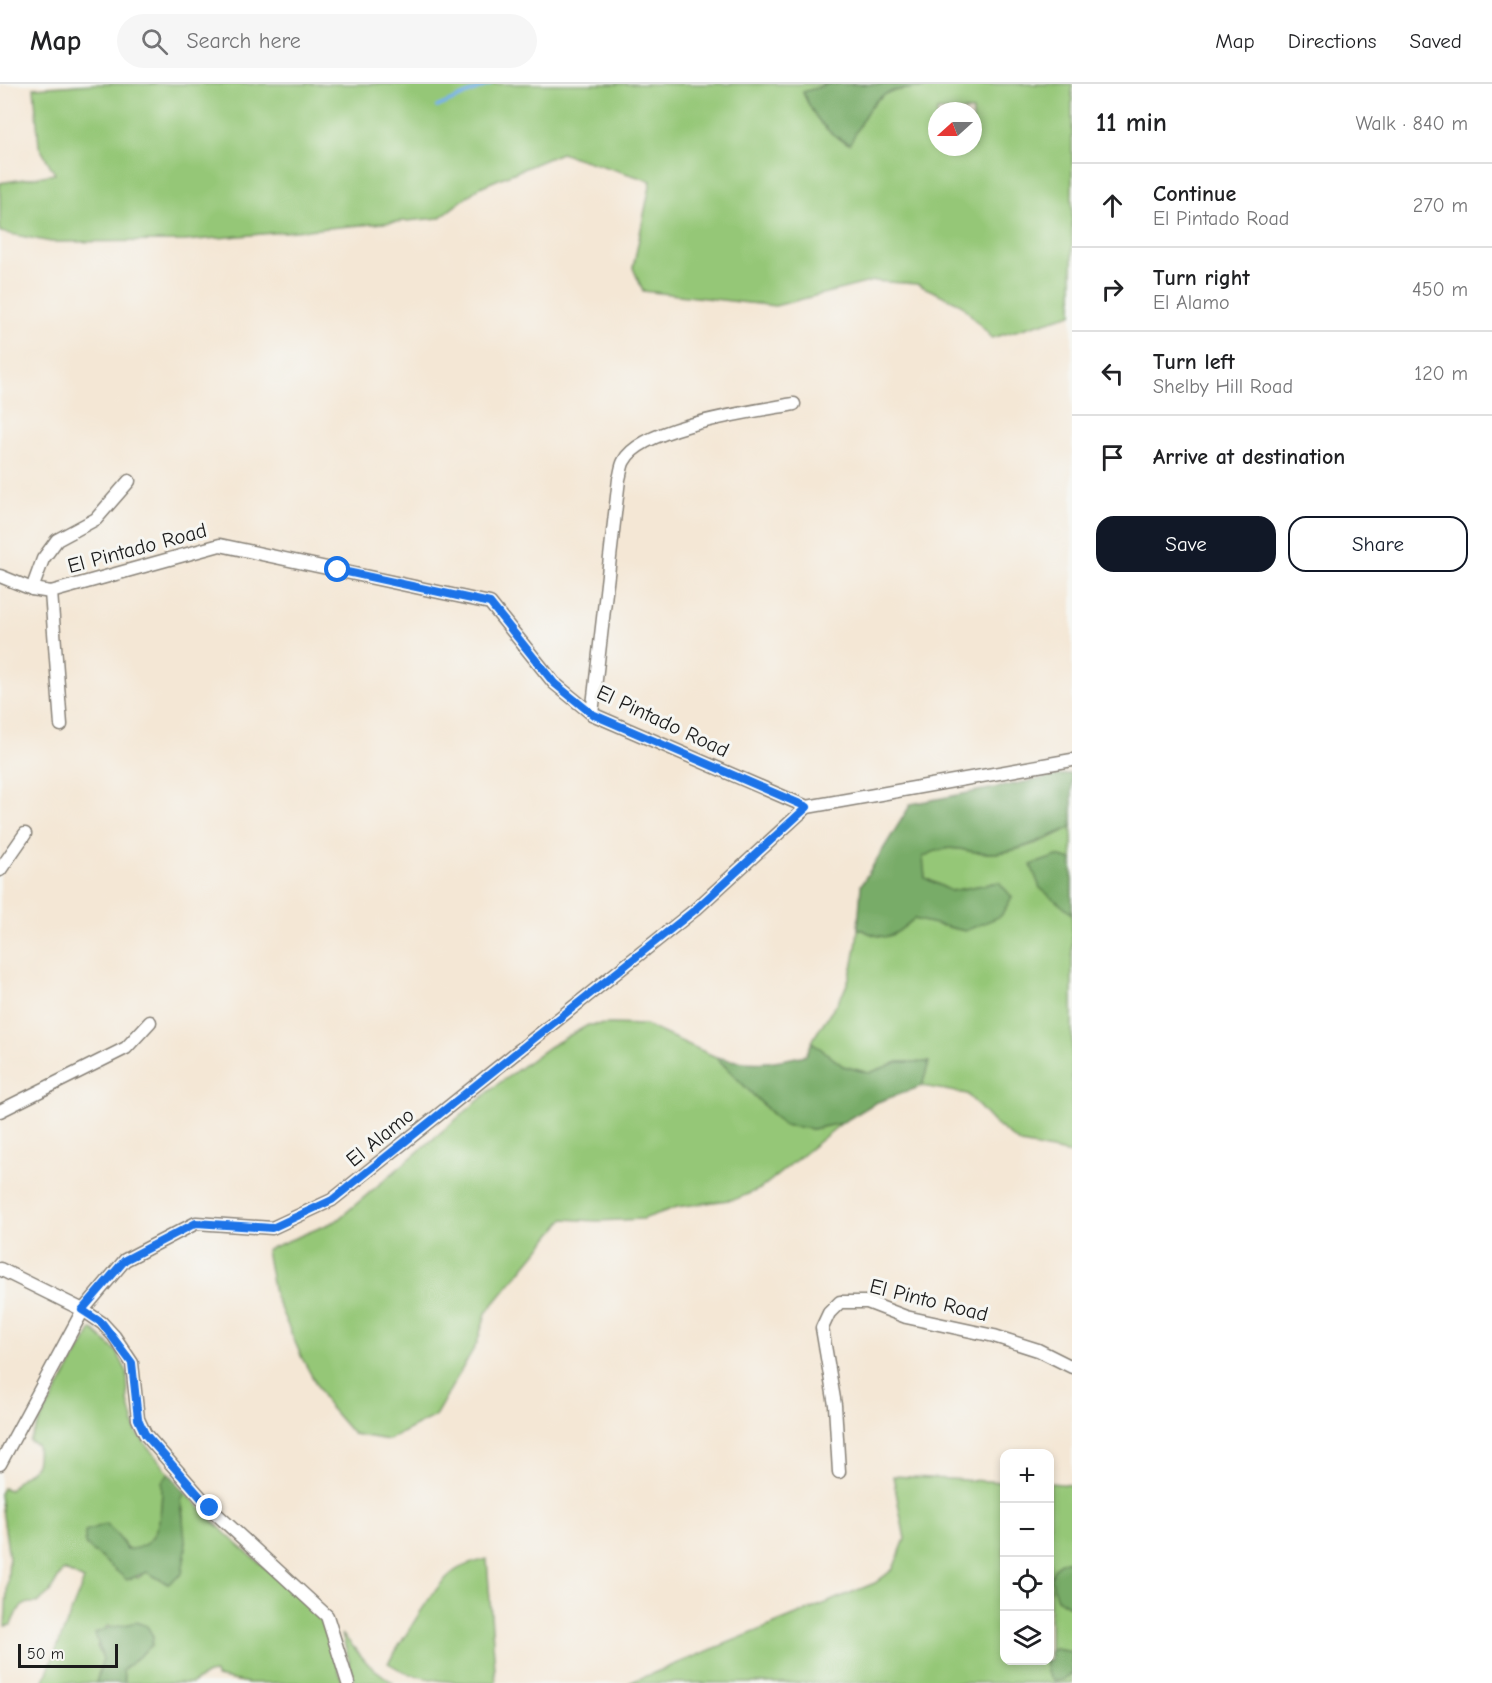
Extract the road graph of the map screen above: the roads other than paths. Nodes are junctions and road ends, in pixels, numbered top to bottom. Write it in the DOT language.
graph roads {
  1 [pos="794,404"];
  2 [pos="129,482"];
  3 [pos="0,576"];
  4 [pos="32,589"];
  5 [pos="51,592"];
  6 [pos="592,714"];
  7 [pos="61,725"];
  8 [pos="1072,760"];
  9 [pos="807,807"];
  10 [pos="25,834"];
  11 [pos="0,870"];
  12 [pos="150,1022"];
  13 [pos="0,1111"];
  14 [pos="0,1269"];
  15 [pos="82,1310"];
  16 [pos="1072,1367"];
  17 [pos="0,1464"];
  18 [pos="839,1472"];
  19 [pos="348,1683"];
  1 -- 6 [label="street"];
  2 -- 4 [label="street"];
  3 -- 4 [label="street, El Pintado Road"];
  4 -- 5 [label="street, El Pintado Road"];
  5 -- 6 [label="street, El Pintado Road"];
  5 -- 7 [label="street"];
  6 -- 9 [label="street, El Pintado Road"];
  8 -- 9 [label="street"];
  9 -- 15 [label="street, El Alamo"];
  10 -- 11 [label="street"];
  12 -- 13 [label="street"];
  14 -- 15 [label="street"];
  15 -- 17 [label="street, El Alamo"];
  15 -- 19 [label="street"];
  16 -- 18 [label="street, El Pinto Road"];
}
